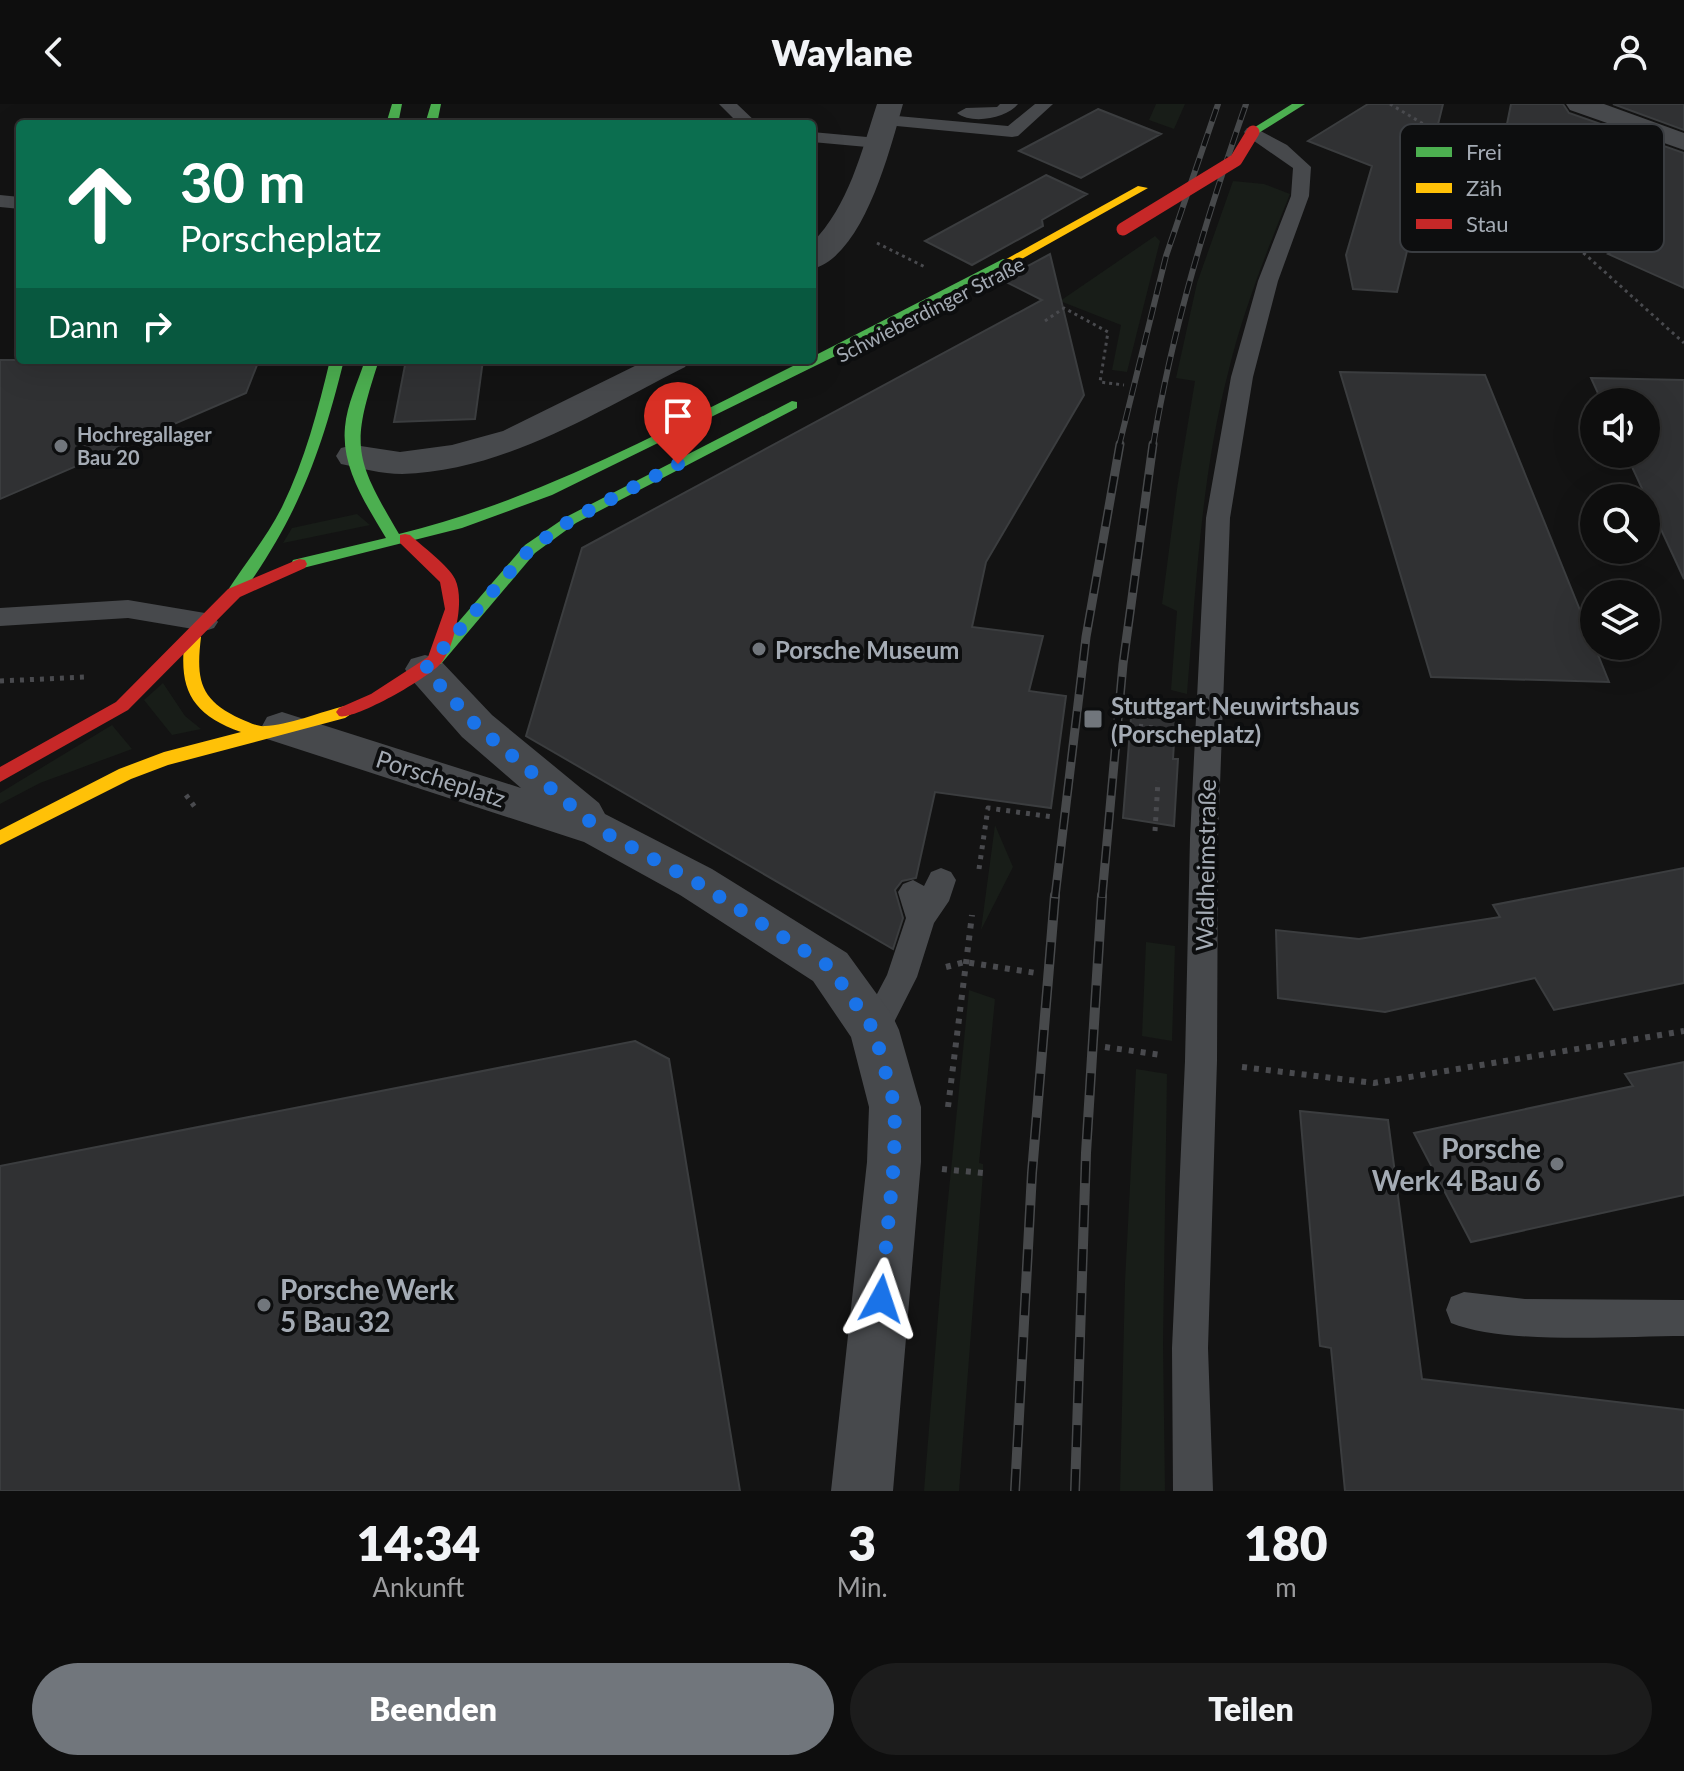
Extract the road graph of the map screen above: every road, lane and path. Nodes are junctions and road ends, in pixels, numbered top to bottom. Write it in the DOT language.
graph roads {
  1 [pos="727,104"];
  2 [pos="1010,104"];
  3 [pos="1045,104"];
  4 [pos="1300,104"];
  5 [pos="1390,104"];
  6 [pos="1579,104"];
  7 [pos="962,108"];
  8 [pos="886,119"];
  9 [pos="745,120"];
  10 [pos="1423,124"];
  11 [pos="1634,124"];
  12 [pos="1664,135"];
  13 [pos="816,136"];
  14 [pos="1241,136"];
  15 [pos="1684,142"];
  16 [pos="1149,184"];
  17 [pos="1116,233"];
  18 [pos="1582,252"];
  19 [pos="816,256"];
  20 [pos="1045,321"];
  21 [pos="1684,343"];
  22 [pos="816,360"];
  23 [pos="336,364"];
  24 [pos="371,364"];
  25 [pos="666,364"];
  26 [pos="808,364"];
  27 [pos="1124,385"];
  28 [pos="810,395"];
  29 [pos="354,456"];
  30 [pos="400,539"];
  31 [pos="234,593"];
  32 [pos="0,617"];
  33 [pos="199,630"];
  34 [pos="430,665"];
  35 [pos="87,677"];
  36 [pos="0,681"];
  37 [pos="1129,725"];
  38 [pos="271,730"];
  39 [pos="1161,738"];
  40 [pos="0,775"];
  41 [pos="1158,781"];
  42 [pos="1011,800"];
  43 [pos="988,808"];
  44 [pos="1010,811"];
  45 [pos="1053,817"];
  46 [pos="600,830"];
  47 [pos="1155,831"];
  48 [pos="0,838"];
  49 [pos="941,880"];
  50 [pos="965,962"];
  51 [pos="1036,973"];
  52 [pos="874,1030"];
  53 [pos="1684,1031"];
  54 [pos="1105,1047"];
  55 [pos="1172,1057"];
  56 [pos="1227,1065"];
  57 [pos="941,1169"];
  58 [pos="983,1173"];
  59 [pos="1464,1310"];
  60 [pos="1684,1318"];
  61 [pos="862,1491"];
  62 [pos="1193,1491"];
  1 -- 9 [label="lane"];
  2 -- 7 [label="lane"];
  3 -- 8 [label="lane"];
  4 -- 14 [label="main road"];
  5 -- 10 [label="path"];
  6 -- 11 [label="street"];
  7 -- 8 [label="lane"];
  8 -- 13 [label="lane"];
  8 -- 19 [label="street"];
  12 -- 15 [label="street"];
  14 -- 17 [label="main road, bridge"];
  14 -- 62 [label="lane, Waldheimstraße"];
  16 -- 22 [label="main road, Schwieberdinger Straße"];
  18 -- 21 [label="path"];
  20 -- 27 [label="path"];
  23 -- 31 [label="main road"];
  24 -- 29 [label="main road"];
  25 -- 29 [label="street"];
  26 -- 30 [label="main road, Schwieberdinger Straße"];
  28 -- 34 [label="main road"];
  29 -- 30 [label="main road"];
  30 -- 31 [label="main road"];
  30 -- 34 [label="main road"];
  31 -- 33 [label="main road"];
  32 -- 33 [label="lane"];
  33 -- 38 [label="main road, Porscheplatz"];
  33 -- 40 [label="main road"];
  34 -- 38 [label="main road"];
  34 -- 46 [label="street, Porscheplatz"];
  35 -- 36 [label="path"];
  37 -- 39 [label="path"];
  38 -- 46 [label="street, Porscheplatz"];
  38 -- 48 [label="main road"];
  41 -- 47 [label="path"];
  42 -- 44 [label="path"];
  43 -- 44 [label="path"];
  44 -- 45 [label="path"];
  46 -- 52 [label="street, Porscheplatz"];
  49 -- 52 [label="lane"];
  50 -- 51 [label="path"];
  52 -- 61 [label="street, Porscheplatz"];
  53 -- 56 [label="path"];
  54 -- 55 [label="path"];
  57 -- 58 [label="path"];
  59 -- 60 [label="lane"];
}
